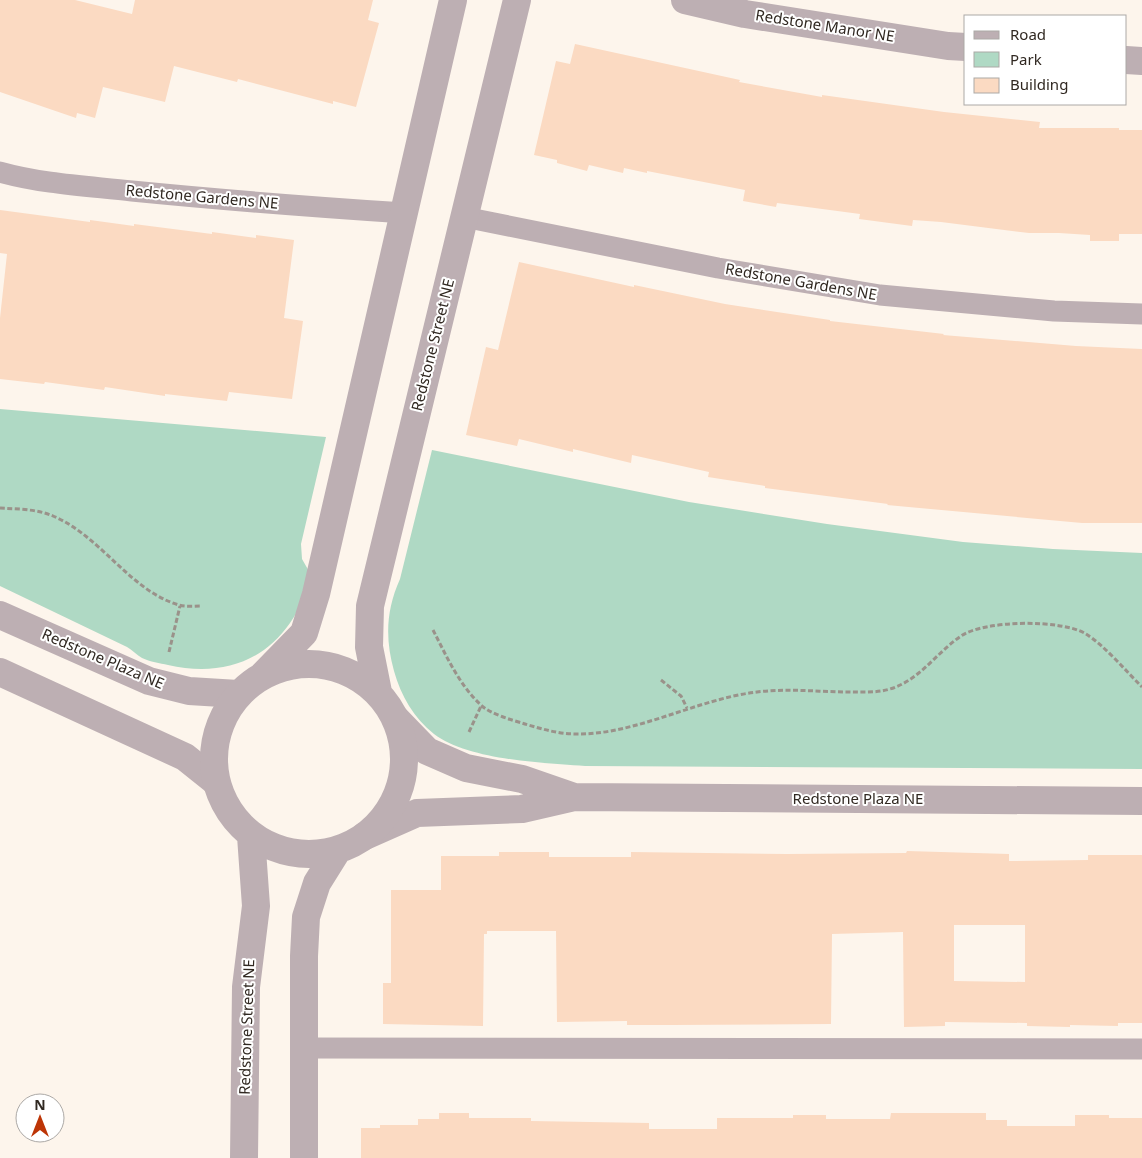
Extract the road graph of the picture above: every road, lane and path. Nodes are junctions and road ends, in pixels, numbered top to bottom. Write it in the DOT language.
graph roads {
  1 [pos="453,0"];
  2 [pos="517,0"];
  3 [pos="685,0"];
  4 [pos="964,47"];
  5 [pos="1127,60"];
  6 [pos="1142,61"];
  7 [pos="0,172"];
  8 [pos="405,213"];
  9 [pos="464,217"];
  10 [pos="1142,314"];
  11 [pos="0,508"];
  12 [pos="180,606"];
  13 [pos="202,606"];
  14 [pos="0,615"];
  15 [pos="433,630"];
  16 [pos="167,660"];
  17 [pos="0,672"];
  18 [pos="262,675"];
  19 [pos="661,680"];
  20 [pos="1142,687"];
  21 [pos="378,692"];
  22 [pos="238,694"];
  23 [pos="482,706"];
  24 [pos="687,708"];
  25 [pos="396,719"];
  26 [pos="466,737"];
  27 [pos="215,781"];
  28 [pos="574,797"];
  29 [pos="1142,801"];
  30 [pos="251,836"];
  31 [pos="365,836"];
  32 [pos="337,851"];
  33 [pos="304,1048"];
  34 [pos="1142,1049"];
  35 [pos="244,1158"];
  36 [pos="304,1158"];
  1 -- 8 [label="street"];
  2 -- 9 [label="street, Redstone Street NE"];
  3 -- 4 [label="street, Redstone Manor NE"];
  5 -- 6 [label="street"];
  7 -- 8 [label="lane, Redstone Gardens NE"];
  8 -- 18 [label="street"];
  9 -- 10 [label="lane, Redstone Gardens NE"];
  9 -- 21 [label="street, Redstone Street NE"];
  11 -- 12 [label="path"];
  12 -- 13 [label="path"];
  12 -- 16 [label="path"];
  14 -- 22 [label="street, Redstone Plaza NE"];
  15 -- 23 [label="path"];
  17 -- 27 [label="street"];
  18 -- 21 [label="street"];
  18 -- 22 [label="street"];
  19 -- 24 [label="path"];
  20 -- 24 [label="path"];
  21 -- 25 [label="street"];
  22 -- 27 [label="street"];
  23 -- 24 [label="path"];
  23 -- 26 [label="path"];
  25 -- 28 [label="street, Redstone Plaza NE"];
  25 -- 31 [label="street"];
  27 -- 30 [label="street"];
  28 -- 29 [label="street, Redstone Plaza NE"];
  28 -- 31 [label="street, Redstone Plaza NE"];
  30 -- 32 [label="street"];
  30 -- 35 [label="street, Redstone Street NE"];
  31 -- 32 [label="street"];
  32 -- 33 [label="street"];
  33 -- 34 [label="lane"];
  33 -- 36 [label="street"];
}
